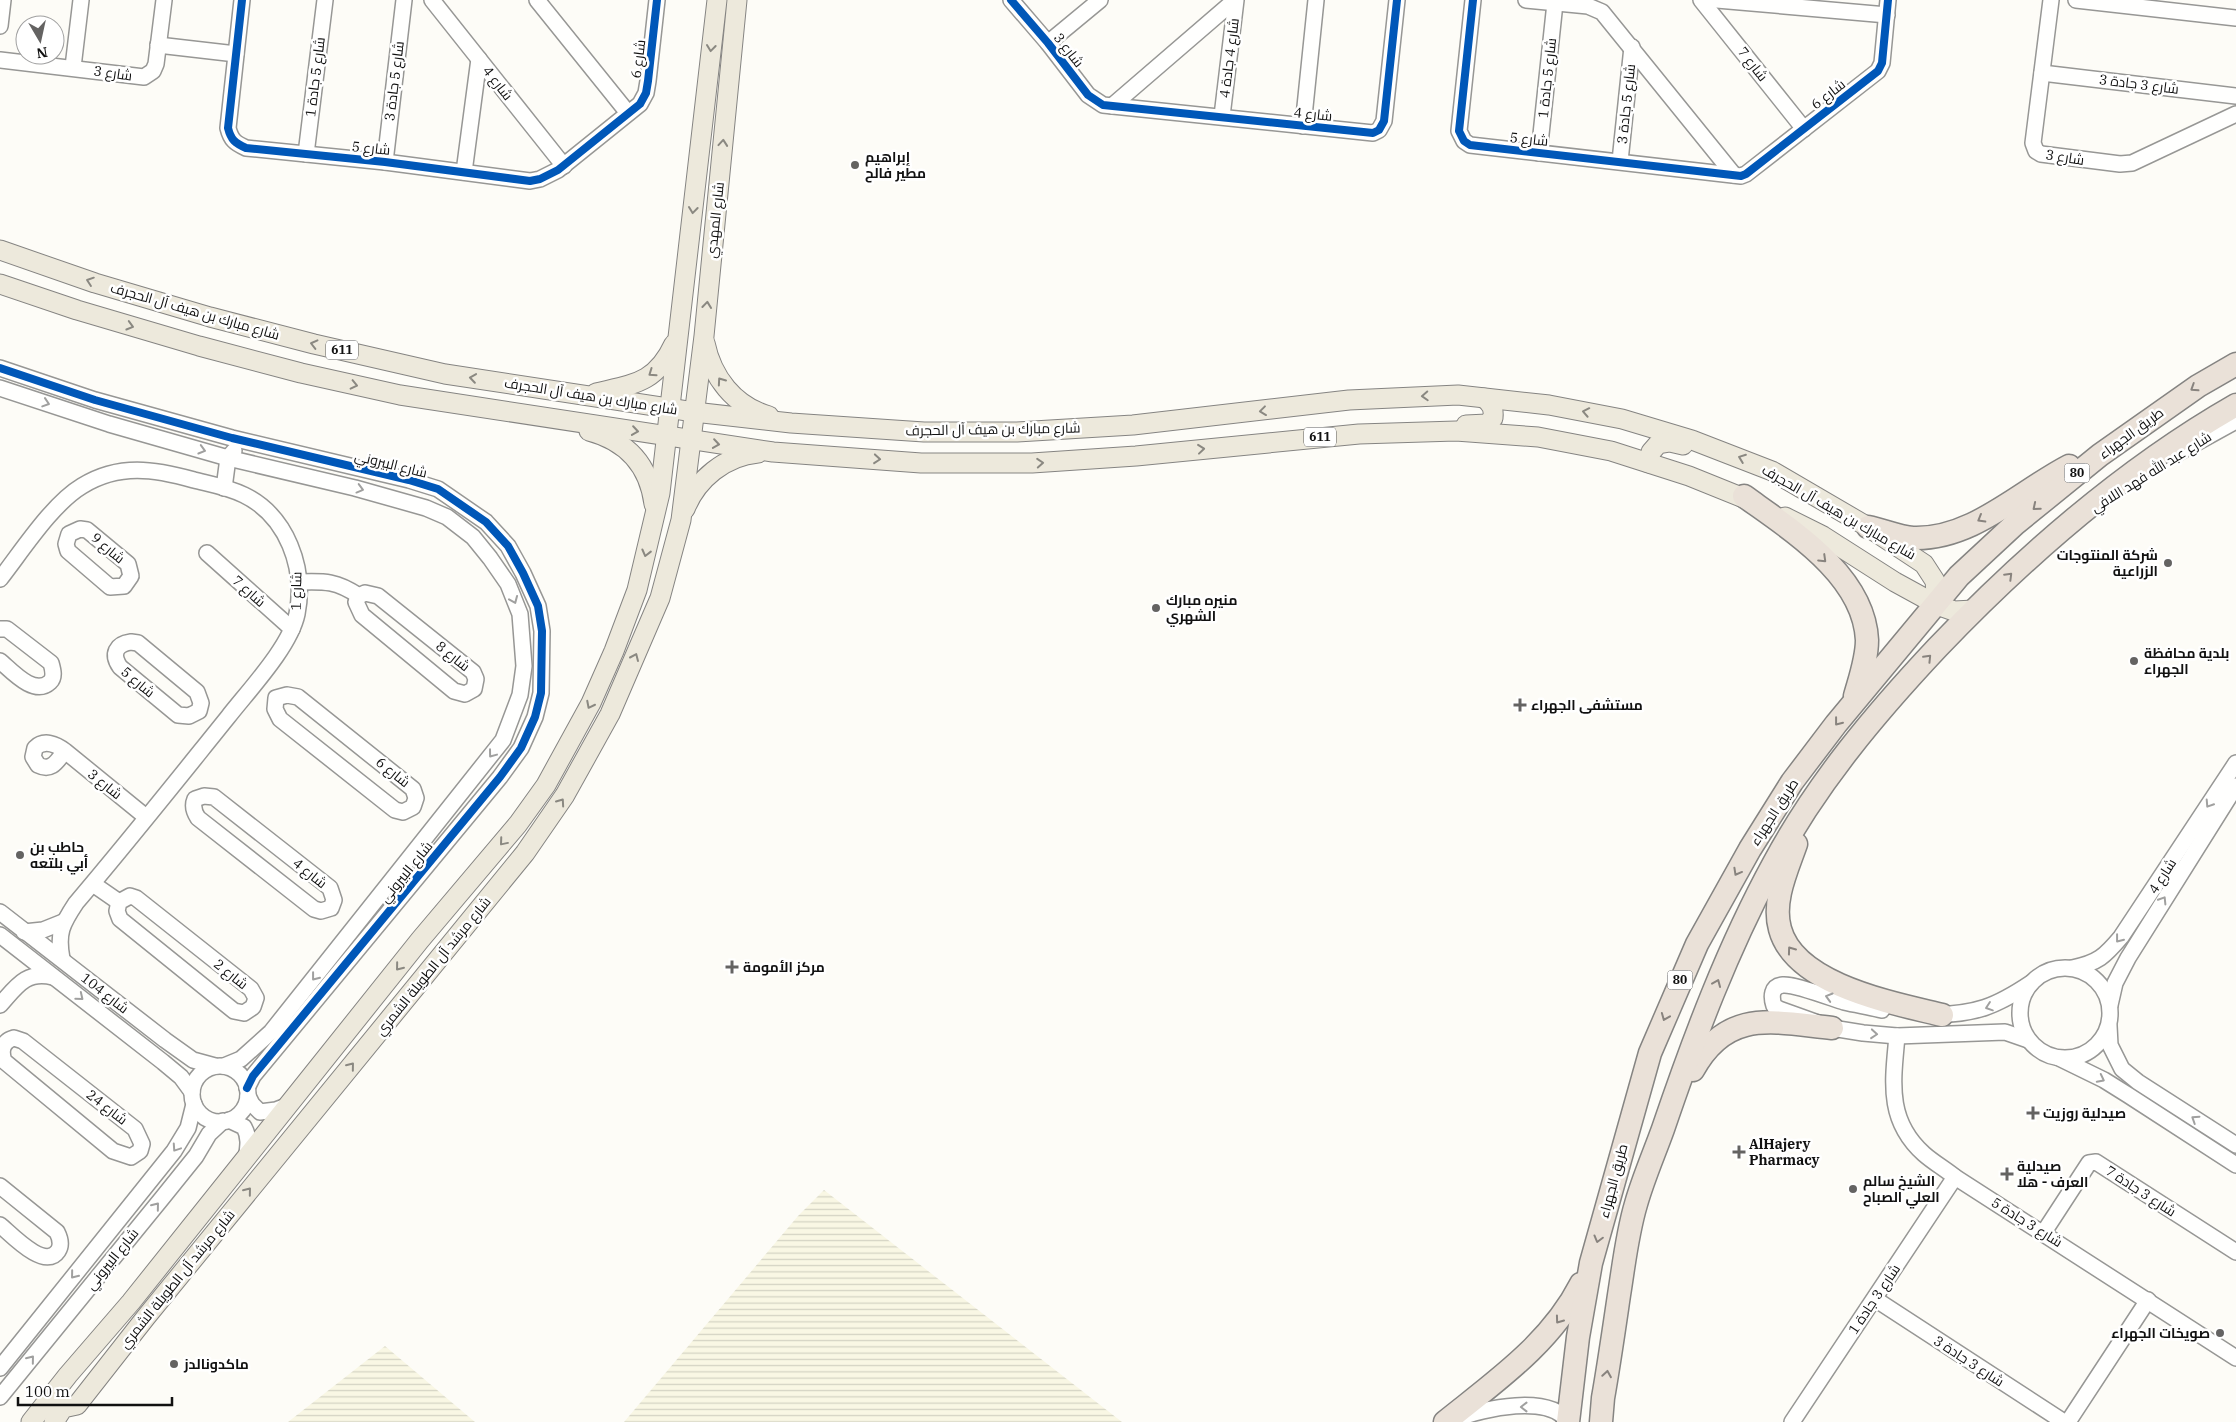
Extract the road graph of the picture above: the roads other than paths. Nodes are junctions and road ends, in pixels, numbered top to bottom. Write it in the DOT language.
graph roads {
  1 [pos="3,0"];
  2 [pos="81,0"];
  3 [pos="164,0"];
  4 [pos="242,0"];
  5 [pos="325,0"];
  6 [pos="404,0"];
  7 [pos="432,0"];
  8 [pos="537,0"];
  9 [pos="657,0"];
  10 [pos="717,0"];
  11 [pos="737,0"];
  12 [pos="1011,0"];
  13 [pos="1100,0"];
  14 [pos="1236,0"];
  15 [pos="1316,0"];
  16 [pos="1397,0"];
  17 [pos="1473,0"];
  18 [pos="1526,0"];
  19 [pos="1701,0"];
  20 [pos="1717,0"];
  21 [pos="1888,0"];
  22 [pos="2051,0"];
  23 [pos="2076,0"];
  24 [pos="1555,3"];
  25 [pos="1887,15"];
  26 [pos="2236,18"];
  27 [pos="0,26"];
  28 [pos="1048,43"];
  29 [pos="158,46"];
  30 [pos="1632,47"];
  31 [pos="236,54"];
  32 [pos="479,59"];
  33 [pos="0,60"];
  34 [pos="73,67"];
  35 [pos="2042,73"];
  36 [pos="2236,96"];
  37 [pos="1112,106"];
  38 [pos="628,113"];
  39 [pos="2236,114"];
  40 [pos="1222,116"];
  41 [pos="1303,126"];
  42 [pos="1804,129"];
  43 [pos="1540,153"];
  44 [pos="306,154"];
  45 [pos="1620,161"];
  46 [pos="385,162"];
  47 [pos="564,166"];
  48 [pos="464,172"];
  49 [pos="1734,175"];
  50 [pos="0,250"];
  51 [pos="0,284"];
  52 [pos="678,334"];
  53 [pos="704,336"];
  54 [pos="2236,364"];
  55 [pos="0,368"];
  56 [pos="0,388"];
  57 [pos="589,395"];
  58 [pos="1484,398"];
  59 [pos="2236,404"];
  60 [pos="671,408"];
  61 [pos="694,412"];
  62 [pos="535,416"];
  63 [pos="2236,421"];
  64 [pos="791,423"];
  65 [pos="934,433"];
  66 [pos="1359,434"];
  67 [pos="667,436"];
  68 [pos="232,438"];
  69 [pos="690,440"];
  70 [pos="251,443"];
  71 [pos="1699,443"];
  72 [pos="773,452"];
  73 [pos="2100,455"];
  74 [pos="228,458"];
  75 [pos="245,462"];
  76 [pos="930,463"];
  77 [pos="1649,463"];
  78 [pos="224,488"];
  79 [pos="1744,496"];
  80 [pos="655,515"];
  81 [pos="49,517"];
  82 [pos="681,520"];
  83 [pos="2067,524"];
  84 [pos="1868,527"];
  85 [pos="69,534"];
  86 [pos="207,553"];
  87 [pos="0,579"];
  88 [pos="299,582"];
  89 [pos="359,596"];
  90 [pos="1974,610"];
  91 [pos="1932,616"];
  92 [pos="0,629"];
  93 [pos="292,629"];
  94 [pos="0,660"];
  95 [pos="255,682"];
  96 [pos="276,698"];
  97 [pos="1853,703"];
  98 [pos="199,711"];
  99 [pos="219,728"];
  100 [pos="65,751"];
  101 [pos="2236,763"];
  102 [pos="1834,770"];
  103 [pos="175,784"];
  104 [pos="2236,786"];
  105 [pos="195,799"];
  106 [pos="1811,801"];
  107 [pos="146,817"];
  108 [pos="476,875"];
  109 [pos="93,884"];
  110 [pos="119,902"];
  111 [pos="0,912"];
  112 [pos="63,922"];
  113 [pos="24,932"];
  114 [pos="0,935"];
  115 [pos="348,936"];
  116 [pos="360,947"];
  117 [pos="16,948"];
  118 [pos="335,952"];
  119 [pos="62,959"];
  120 [pos="436,962"];
  121 [pos="347,963"];
  122 [pos="2072,968"];
  123 [pos="56,977"];
  124 [pos="19,983"];
  125 [pos="2031,983"];
  126 [pos="0,1005"];
  127 [pos="2110,1005"];
  128 [pos="1942,1014"];
  129 [pos="2109,1024"];
  130 [pos="119,1028"];
  131 [pos="1832,1028"];
  132 [pos="157,1034"];
  133 [pos="1898,1036"];
  134 [pos="2028,1040"];
  135 [pos="2,1042"];
  136 [pos="2057,1057"];
  137 [pos="219,1066"];
  138 [pos="247,1092"];
  139 [pos="193,1098"];
  140 [pos="289,1104"];
  141 [pos="226,1120"];
  142 [pos="2236,1145"];
  143 [pos="246,1159"];
  144 [pos="2236,1166"];
  145 [pos="1955,1177"];
  146 [pos="0,1186"];
  147 [pos="1636,1204"];
  148 [pos="0,1225"];
  149 [pos="2044,1232"];
  150 [pos="2236,1252"];
  151 [pos="1591,1263"];
  152 [pos="59,1295"];
  153 [pos="1874,1299"];
  154 [pos="2148,1300"];
  155 [pos="73,1307"];
  156 [pos="44,1314"];
  157 [pos="58,1325"];
  158 [pos="2234,1351"];
  159 [pos="0,1368"];
  160 [pos="53,1394"];
  161 [pos="0,1397"];
  162 [pos="1603,1398"];
  163 [pos="31,1422"];
  164 [pos="48,1422"];
  165 [pos="54,1422"];
  166 [pos="1445,1422"];
  167 [pos="1451,1422"];
  168 [pos="1568,1422"];
  169 [pos="1601,1422"];
  170 [pos="1792,1422"];
  171 [pos="2064,1422"];
  172 [pos="2068,1422"];
  1 -- 27 [label="street"];
  2 -- 34 [label="street"];
  3 -- 29 [label="street, شارع 3"];
  4 -- 31 [label="street, شارع 5"];
  5 -- 44 [label="street, شارع 5 جادة 1"];
  6 -- 46 [label="street, شارع 5 جادة 3"];
  7 -- 32 [label="street, شارع 4"];
  8 -- 38 [label="street"];
  9 -- 38 [label="street, شارع 6"];
  10 -- 52 [label="main road, شارع المهدي, one-way"];
  53 -- 11 [label="main road, شارع المهدي, one-way"];
  12 -- 28 [label="street, شارع 3"];
  13 -- 28 [label="street"];
  14 -- 37 [label="street"];
  14 -- 40 [label="street, شارع 4 جادة 4"];
  15 -- 41 [label="street"];
  16 -- 41 [label="street, شارع 4"];
  17 -- 43 [label="street, شارع 5"];
  18 -- 24 [label="street"];
  19 -- 42 [label="street, شارع 7"];
  20 -- 25 [label="street"];
  21 -- 25 [label="street, شارع 6"];
  22 -- 35 [label="street, شارع 3"];
  23 -- 26 [label="street"];
  24 -- 30 [label="street"];
  24 -- 43 [label="street, شارع 5 جادة 1"];
  25 -- 42 [label="street, شارع 6"];
  28 -- 37 [label="street, شارع 3"];
  29 -- 31 [label="street"];
  29 -- 34 [label="street, شارع 3"];
  30 -- 45 [label="street, شارع 5 جادة 3"];
  30 -- 49 [label="street"];
  31 -- 44 [label="street, شارع 5"];
  32 -- 47 [label="street, شارع 4"];
  32 -- 48 [label="street"];
  33 -- 34 [label="street, شارع 3"];
  35 -- 36 [label="street, شارع 3 جادة 3"];
  35 -- 39 [label="street, شارع 3"];
  37 -- 40 [label="street, شارع 4"];
  38 -- 47 [label="street, شارع 5"];
  40 -- 41 [label="street, شارع 4"];
  42 -- 49 [label="street, شارع 6"];
  43 -- 45 [label="street, شارع 5"];
  44 -- 46 [label="street, شارع 5"];
  45 -- 49 [label="street, شارع 5"];
  46 -- 48 [label="street, شارع 5"];
  47 -- 48 [label="street, شارع 5"];
  57 -- 50 [label="main road, شارع مبارك بن هيف آل الحجرف / 611, one-way"];
  51 -- 62 [label="main road, شارع مبارك بن هيف آل الحجرف / 611, one-way"];
  52 -- 57 [label="main road, one-way"];
  52 -- 60 [label="main road, شارع المهدي"];
  53 -- 61 [label="main road, شارع المهدي"];
  64 -- 53 [label="main road, one-way"];
  54 -- 73 [label="highway, طريق الجهراء / 80, one-way"];
  55 -- 68 [label="street, شارع البيروني"];
  56 -- 74 [label="street, شارع البيروني, one-way"];
  57 -- 60 [label="main road, شارع مبارك بن هيف آل الحجرف / 611"];
  58 -- 65 [label="main road, شارع مبارك بن هيف آل الحجرف / 611, one-way"];
  58 -- 66 [label="main road"];
  71 -- 58 [label="main road, شارع مبارك بن هيف آل الحجرف / 611, one-way"];
  59 -- 83 [label="highway, طريق الجهراء / 80"];
  60 -- 61 [label="main road, شارع مبارك بن هيف آل الحجرف / 611"];
  60 -- 67 [label="main road, شارع المهدي"];
  61 -- 64 [label="main road, شارع مبارك بن هيف آل الحجرف / 611"];
  61 -- 69 [label="main road, شارع المهدي"];
  62 -- 67 [label="main road, شارع مبارك بن هيف آل الحجرف / 611, one-way"];
  62 -- 80 [label="main road"];
  63 -- 83 [label="street, شارع عبد الله فهد اللافي"];
  64 -- 65 [label="main road, شارع مبارك بن هيف آل الحجرف / 611"];
  65 -- 76 [label="main road"];
  76 -- 66 [label="main road, شارع مبارك بن هيف آل الحجرف / 611, one-way"];
  66 -- 77 [label="main road, شارع مبارك بن هيف آل الحجرف / 611"];
  67 -- 69 [label="main road, شارع مبارك بن هيف آل الحجرف / 611"];
  67 -- 80 [label="main road, شارع مرشد آل الطويلة الشمري"];
  68 -- 70 [label="street, شارع البيروني"];
  68 -- 74 [label="street"];
  69 -- 72 [label="main road, شارع مبارك بن هيف آل الحجرف / 611, one-way"];
  69 -- 82 [label="main road, شارع مرشد آل الطويلة الشمري"];
  70 -- 75 [label="street"];
  70 -- 116 [label="street, شارع البيروني"];
  71 -- 77 [label="main road"];
  84 -- 71 [label="main road, شارع مبارك بن هيف آل الحجرف / 611, one-way"];
  72 -- 76 [label="main road, شارع مبارك بن هيف آل الحجرف / 611, one-way"];
  72 -- 82 [label="main road"];
  73 -- 84 [label="highway, one-way"];
  73 -- 91 [label="highway, طريق الجهراء / 80, one-way"];
  74 -- 75 [label="street, شارع البيروني"];
  74 -- 78 [label="street"];
  75 -- 115 [label="street, شارع البيروني, one-way"];
  77 -- 79 [label="main road, شارع مبارك بن هيف آل الحجرف / 611"];
  78 -- 81 [label="street, شارع 1"];
  78 -- 88 [label="street, شارع 1"];
  79 -- 91 [label="main road, شارع مبارك بن هيف آل الحجرف / 611"];
  79 -- 97 [label="highway, one-way"];
  80 -- 108 [label="main road, شارع مرشد آل الطويلة الشمري, one-way"];
  81 -- 85 [label="street, شارع 9"];
  81 -- 87 [label="street, شارع 1"];
  120 -- 82 [label="main road, شارع مرشد آل الطويلة الشمري, one-way"];
  90 -- 83 [label="highway, طريق الجهراء / 80, one-way"];
  84 -- 91 [label="main road, شارع مبارك بن هيف آل الحجرف / 611"];
  86 -- 93 [label="street, شارع 7"];
  88 -- 89 [label="street, شارع 8"];
  88 -- 93 [label="street, شارع 1"];
  89 -- 89 [label="street, شارع 8"];
  90 -- 91 [label="main road, شارع مبارك بن هيف آل الحجرف / 611"];
  102 -- 90 [label="highway, طريق الجهراء / 80, one-way"];
  91 -- 97 [label="highway, طريق الجهراء / 80"];
  91 -- 102 [label="highway"];
  92 -- 94 [label="street"];
  93 -- 95 [label="street, شارع 1"];
  95 -- 96 [label="street"];
  95 -- 99 [label="street, شارع 1"];
  96 -- 96 [label="street, شارع 6"];
  97 -- 151 [label="highway, طريق الجهراء / 80, one-way"];
  98 -- 98 [label="street, شارع 5"];
  98 -- 99 [label="street"];
  99 -- 103 [label="street, شارع 1"];
  100 -- 107 [label="street, شارع 3"];
  101 -- 122 [label="street, شارع 4, one-way"];
  102 -- 106 [label="highway, طريق الجهراء / 80"];
  103 -- 105 [label="street"];
  103 -- 107 [label="street, شارع 1"];
  127 -- 104 [label="street, شارع 4, one-way"];
  105 -- 105 [label="street, شارع 4"];
  128 -- 106 [label="highway, one-way"];
  147 -- 106 [label="highway, طريق الجهراء / 80, one-way"];
  107 -- 109 [label="street, شارع 1"];
  108 -- 120 [label="main road"];
  108 -- 140 [label="main road, شارع مرشد آل الطويلة الشمري, one-way"];
  109 -- 110 [label="street"];
  109 -- 112 [label="street, شارع 1"];
  110 -- 110 [label="street, شارع 2"];
  111 -- 113 [label="street, شارع 104"];
  112 -- 113 [label="street"];
  112 -- 119 [label="street, شارع 1"];
  113 -- 119 [label="street, شارع 104"];
  114 -- 117 [label="street, شارع 104"];
  115 -- 116 [label="street"];
  115 -- 118 [label="street, شارع البيروني"];
  116 -- 121 [label="street, شارع البيروني"];
  117 -- 123 [label="street, شارع 104"];
  117 -- 124 [label="street"];
  118 -- 121 [label="street"];
  118 -- 137 [label="street, شارع البيروني, one-way"];
  119 -- 132 [label="street, شارع 104"];
  165 -- 120 [label="main road, شارع مرشد آل الطويلة الشمري, one-way"];
  121 -- 138 [label="street, شارع البيروني"];
  122 -- 125 [label="street"];
  122 -- 127 [label="street"];
  123 -- 124 [label="street"];
  123 -- 130 [label="street, شارع 104, one-way"];
  124 -- 126 [label="street"];
  125 -- 128 [label="street, one-way"];
  125 -- 134 [label="street"];
  127 -- 129 [label="street"];
  128 -- 131 [label="street, one-way"];
  129 -- 136 [label="street"];
  142 -- 129 [label="street, one-way"];
  130 -- 132 [label="street"];
  130 -- 139 [label="street, شارع 104"];
  131 -- 133 [label="street, one-way"];
  131 -- 147 [label="highway"];
  132 -- 137 [label="street, شارع 104"];
  133 -- 134 [label="street"];
  133 -- 145 [label="street, شارع 3 جادة 5"];
  134 -- 136 [label="street"];
  135 -- 135 [label="street, شارع 24"];
  136 -- 144 [label="street, one-way"];
  137 -- 138 [label="street"];
  137 -- 139 [label="street"];
  138 -- 140 [label="street"];
  138 -- 141 [label="street"];
  139 -- 141 [label="street"];
  139 -- 152 [label="street, شارع البيروني, one-way"];
  140 -- 143 [label="main road, شارع مرشد آل الطويلة الشمري"];
  141 -- 143 [label="street"];
  155 -- 141 [label="street, شارع البيروني, one-way"];
  143 -- 160 [label="main road, شارع مرشد آل الطويلة الشمري"];
  145 -- 149 [label="street, شارع 3 جادة 5"];
  145 -- 153 [label="street, شارع 3 جادة 1"];
  146 -- 148 [label="street"];
  162 -- 147 [label="highway, طريق الجهراء / 80, one-way"];
  149 -- 150 [label="street, شارع 3 جادة 7"];
  149 -- 154 [label="street, شارع 3 جادة 5"];
  151 -- 166 [label="highway, one-way"];
  151 -- 168 [label="highway, طريق الجهراء / 80"];
  152 -- 155 [label="street"];
  152 -- 156 [label="street, شارع البيروني"];
  153 -- 170 [label="street, شارع 3 جادة 1"];
  153 -- 171 [label="street, شارع 3 جادة 3"];
  154 -- 158 [label="street, شارع 3 جادة 5"];
  154 -- 172 [label="street"];
  155 -- 157 [label="street, شارع البيروني"];
  156 -- 157 [label="street"];
  156 -- 159 [label="street, شارع البيروني"];
  161 -- 157 [label="street, شارع البيروني, one-way"];
  160 -- 163 [label="main road, شارع مرشد آل الطويلة الشمري"];
  160 -- 164 [label="main road"];
  162 -- 168 [label="highway"];
  162 -- 169 [label="highway, طريق الجهراء / 80"];
  168 -- 167 [label="street, one-way"];
}
